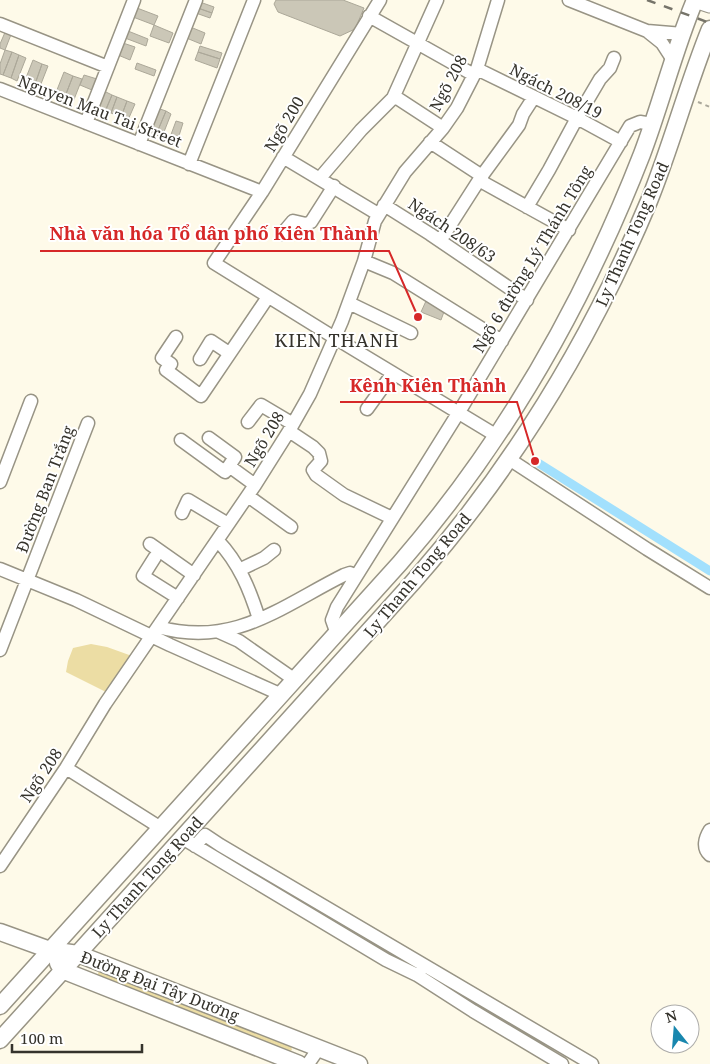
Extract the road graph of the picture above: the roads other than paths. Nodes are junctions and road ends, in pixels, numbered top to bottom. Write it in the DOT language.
graph roads {
  1 [pos="134,0"];
  2 [pos="196,0"];
  3 [pos="254,0"];
  4 [pos="380,0"];
  5 [pos="437,0"];
  6 [pos="498,0"];
  7 [pos="569,0"];
  8 [pos="694,0"];
  9 [pos="701,0"];
  10 [pos="710,3"];
  11 [pos="369,16"];
  12 [pos="0,24"];
  13 [pos="710,29"];
  14 [pos="647,31"];
  15 [pos="682,34"];
  16 [pos="418,42"];
  17 [pos="614,58"];
  18 [pos="673,60"];
  19 [pos="705,62"];
  20 [pos="108,67"];
  21 [pos="475,72"];
  22 [pos="0,89"];
  23 [pos="394,96"];
  24 [pos="534,97"];
  25 [pos="577,118"];
  26 [pos="86,123"];
  27 [pos="652,124"];
  28 [pos="443,128"];
  29 [pos="430,142"];
  30 [pos="621,142"];
  31 [pos="140,144"];
  32 [pos="284,156"];
  33 [pos="189,164"];
  34 [pos="635,170"];
  35 [pos="481,177"];
  36 [pos="320,178"];
  37 [pos="657,180"];
  38 [pos="334,186"];
  39 [pos="262,192"];
  40 [pos="527,206"];
  41 [pos="381,209"];
  42 [pos="569,230"];
  43 [pos="282,234"];
  44 [pos="440,241"];
  45 [pos="364,261"];
  46 [pos="268,297"];
  47 [pos="527,300"];
  48 [pos="349,304"];
  49 [pos="411,332"];
  50 [pos="176,337"];
  51 [pos="335,338"];
  52 [pos="502,341"];
  53 [pos="229,353"];
  54 [pos="200,359"];
  55 [pos="393,373"];
  56 [pos="31,401"];
  57 [pos="367,409"];
  58 [pos="458,412"];
  59 [pos="248,422"];
  60 [pos="88,423"];
  61 [pos="291,427"];
  62 [pos="497,436"];
  63 [pos="209,438"];
  64 [pos="181,440"];
  65 [pos="509,459"];
  66 [pos="229,466"];
  67 [pos="0,482"];
  68 [pos="255,485"];
  69 [pos="248,496"];
  70 [pos="182,513"];
  71 [pos="392,518"];
  72 [pos="228,524"];
  73 [pos="291,527"];
  74 [pos="218,541"];
  75 [pos="150,544"];
  76 [pos="274,550"];
  77 [pos="155,557"];
  78 [pos="0,569"];
  79 [pos="240,570"];
  80 [pos="391,573"];
  81 [pos="194,575"];
  82 [pos="356,576"];
  83 [pos="27,580"];
  84 [pos="410,587"];
  85 [pos="710,588"];
  86 [pos="178,598"];
  87 [pos="259,619"];
  88 [pos="155,632"];
  89 [pos="219,632"];
  90 [pos="337,634"];
  91 [pos="0,650"];
  92 [pos="295,680"];
  93 [pos="282,695"];
  94 [pos="66,768"];
  95 [pos="161,828"];
  96 [pos="710,830"];
  97 [pos="189,842"];
  98 [pos="710,854"];
  99 [pos="0,866"];
  100 [pos="0,932"];
  101 [pos="50,950"];
  102 [pos="78,954"];
  103 [pos="62,970"];
  104 [pos="421,971"];
  105 [pos="0,1006"];
  106 [pos="0,1040"];
  107 [pos="325,1055"];
  108 [pos="299,1064"];
  109 [pos="308,1064"];
  110 [pos="359,1064"];
  111 [pos="562,1064"];
  112 [pos="592,1064"];
  1 -- 20 [label="street"];
  2 -- 31 [label="street"];
  3 -- 33 [label="street"];
  4 -- 11 [label="street, Ngõ 200"];
  5 -- 16 [label="street"];
  6 -- 21 [label="street, Ngõ 208"];
  7 -- 14 [label="street"];
  8 -- 15 [label="main road, Ly Thanh Tong Road"];
  9 -- 10 [label="highway"];
  11 -- 16 [label="street, Ngách 208/19"];
  11 -- 32 [label="street, Ngõ 200"];
  12 -- 20 [label="street"];
  13 -- 19 [label="main road, Ly Thanh Tong Road"];
  14 -- 15 [label="street"];
  14 -- 18 [label="street"];
  15 -- 18 [label="main road, Ly Thanh Tong Road"];
  16 -- 21 [label="street, Ngách 208/19"];
  16 -- 23 [label="street"];
  17 -- 25 [label="street"];
  18 -- 27 [label="main road, Ly Thanh Tong Road"];
  19 -- 37 [label="main road, Ly Thanh Tong Road"];
  20 -- 26 [label="street"];
  21 -- 24 [label="street, Ngách 208/19"];
  21 -- 28 [label="street, Ngõ 208"];
  22 -- 26 [label="street, Nguyen Mau Tai Street"];
  23 -- 28 [label="street"];
  23 -- 36 [label="street"];
  24 -- 25 [label="street, Ngách 208/19"];
  24 -- 35 [label="street"];
  25 -- 30 [label="street, Ngách 208/19"];
  25 -- 40 [label="street"];
  26 -- 31 [label="street, Nguyen Mau Tai Street"];
  27 -- 30 [label="street, Ngõ 6 đường Lý Thánh Tông"];
  27 -- 34 [label="main road, Ly Thanh Tong Road"];
  28 -- 29 [label="street, Ngõ 208"];
  29 -- 35 [label="street"];
  29 -- 41 [label="street, Ngõ 208"];
  30 -- 42 [label="street, Ngõ 6 đường Lý Thánh Tông"];
  31 -- 33 [label="street, Nguyen Mau Tai Street"];
  32 -- 36 [label="street, Ngách 208/63"];
  32 -- 39 [label="street, Ngõ 200"];
  33 -- 39 [label="street, Nguyen Mau Tai Street"];
  34 -- 37 [label="main road"];
  34 -- 62 [label="main road, Ly Thanh Tong Road"];
  35 -- 40 [label="street"];
  35 -- 44 [label="street"];
  36 -- 38 [label="street, Ngách 208/63"];
  37 -- 65 [label="main road, Ly Thanh Tong Road"];
  38 -- 41 [label="street, Ngách 208/63"];
  38 -- 43 [label="street"];
  39 -- 46 [label="street, Ngõ 200"];
  40 -- 42 [label="street"];
  41 -- 44 [label="street, Ngách 208/63"];
  41 -- 45 [label="street, Ngõ 208"];
  42 -- 47 [label="street, Ngõ 6 đường Lý Thánh Tông"];
  44 -- 47 [label="street, Ngách 208/63"];
  45 -- 48 [label="street, Ngõ 208"];
  45 -- 52 [label="street"];
  46 -- 51 [label="street"];
  46 -- 53 [label="street"];
  47 -- 52 [label="street, Ngõ 6 đường Lý Thánh Tông"];
  48 -- 49 [label="street"];
  48 -- 51 [label="street, Ngõ 208"];
  50 -- 53 [label="street"];
  51 -- 55 [label="street"];
  51 -- 61 [label="street, Ngõ 208"];
  52 -- 58 [label="street, Ngõ 6 đường Lý Thánh Tông"];
  53 -- 54 [label="street"];
  55 -- 57 [label="street"];
  55 -- 58 [label="street"];
  56 -- 67 [label="street"];
  58 -- 62 [label="street"];
  58 -- 71 [label="street, Ngõ 6 đường Lý Thánh Tông"];
  59 -- 61 [label="street"];
  60 -- 83 [label="street, Đường Ban Trắng"];
  61 -- 68 [label="street, Ngõ 208"];
  61 -- 71 [label="street"];
  62 -- 80 [label="main road, Ly Thanh Tong Road"];
  63 -- 66 [label="street"];
  64 -- 66 [label="street"];
  65 -- 84 [label="main road, Ly Thanh Tong Road"];
  65 -- 85 [label="street"];
  66 -- 68 [label="street"];
  68 -- 69 [label="street, Ngõ 208"];
  69 -- 72 [label="street, Ngõ 208"];
  69 -- 73 [label="street"];
  70 -- 72 [label="street"];
  71 -- 82 [label="street, Ngõ 6 đường Lý Thánh Tông"];
  72 -- 74 [label="street, Ngõ 208"];
  74 -- 79 [label="street"];
  74 -- 81 [label="street, Ngõ 208"];
  75 -- 81 [label="street"];
  76 -- 79 [label="street"];
  77 -- 86 [label="street"];
  78 -- 83 [label="street"];
  79 -- 87 [label="street"];
  80 -- 84 [label="main road"];
  80 -- 90 [label="main road, Ly Thanh Tong Road"];
  81 -- 86 [label="street, Ngõ 208"];
  82 -- 87 [label="street"];
  82 -- 90 [label="street, Ngõ 6 đường Lý Thánh Tông"];
  83 -- 88 [label="street"];
  83 -- 91 [label="street, Đường Ban Trắng"];
  84 -- 97 [label="main road, Ly Thanh Tong Road"];
  86 -- 88 [label="street, Ngõ 208"];
  87 -- 89 [label="street"];
  88 -- 89 [label="street"];
  88 -- 93 [label="street"];
  88 -- 94 [label="street, Ngõ 208"];
  89 -- 92 [label="street"];
  90 -- 92 [label="main road, Ly Thanh Tong Road"];
  92 -- 93 [label="main road, Ly Thanh Tong Road"];
  93 -- 95 [label="main road, Ly Thanh Tong Road"];
  94 -- 95 [label="street"];
  94 -- 99 [label="street, Ngõ 208"];
  95 -- 101 [label="main road, Ly Thanh Tong Road"];
  96 -- 98 [label="street"];
  97 -- 102 [label="main road, Ly Thanh Tong Road"];
  97 -- 104 [label="street"];
  100 -- 101 [label="main road"];
  101 -- 102 [label="main road, Đường Đại Tây Dương"];
  101 -- 103 [label="main road, Đường Đại Tây Dương"];
  101 -- 105 [label="main road, Ly Thanh Tong Road"];
  102 -- 103 [label="main road, Ly Thanh Tong Road"];
  102 -- 107 [label="main road, Đường Đại Tây Dương"];
  103 -- 106 [label="main road, Ly Thanh Tong Road"];
  103 -- 108 [label="main road, Đường Đại Tây Dương"];
  104 -- 111 [label="street"];
  104 -- 112 [label="street"];
  107 -- 109 [label="street"];
  107 -- 110 [label="main road, Đường Đại Tây Dương"];
}
